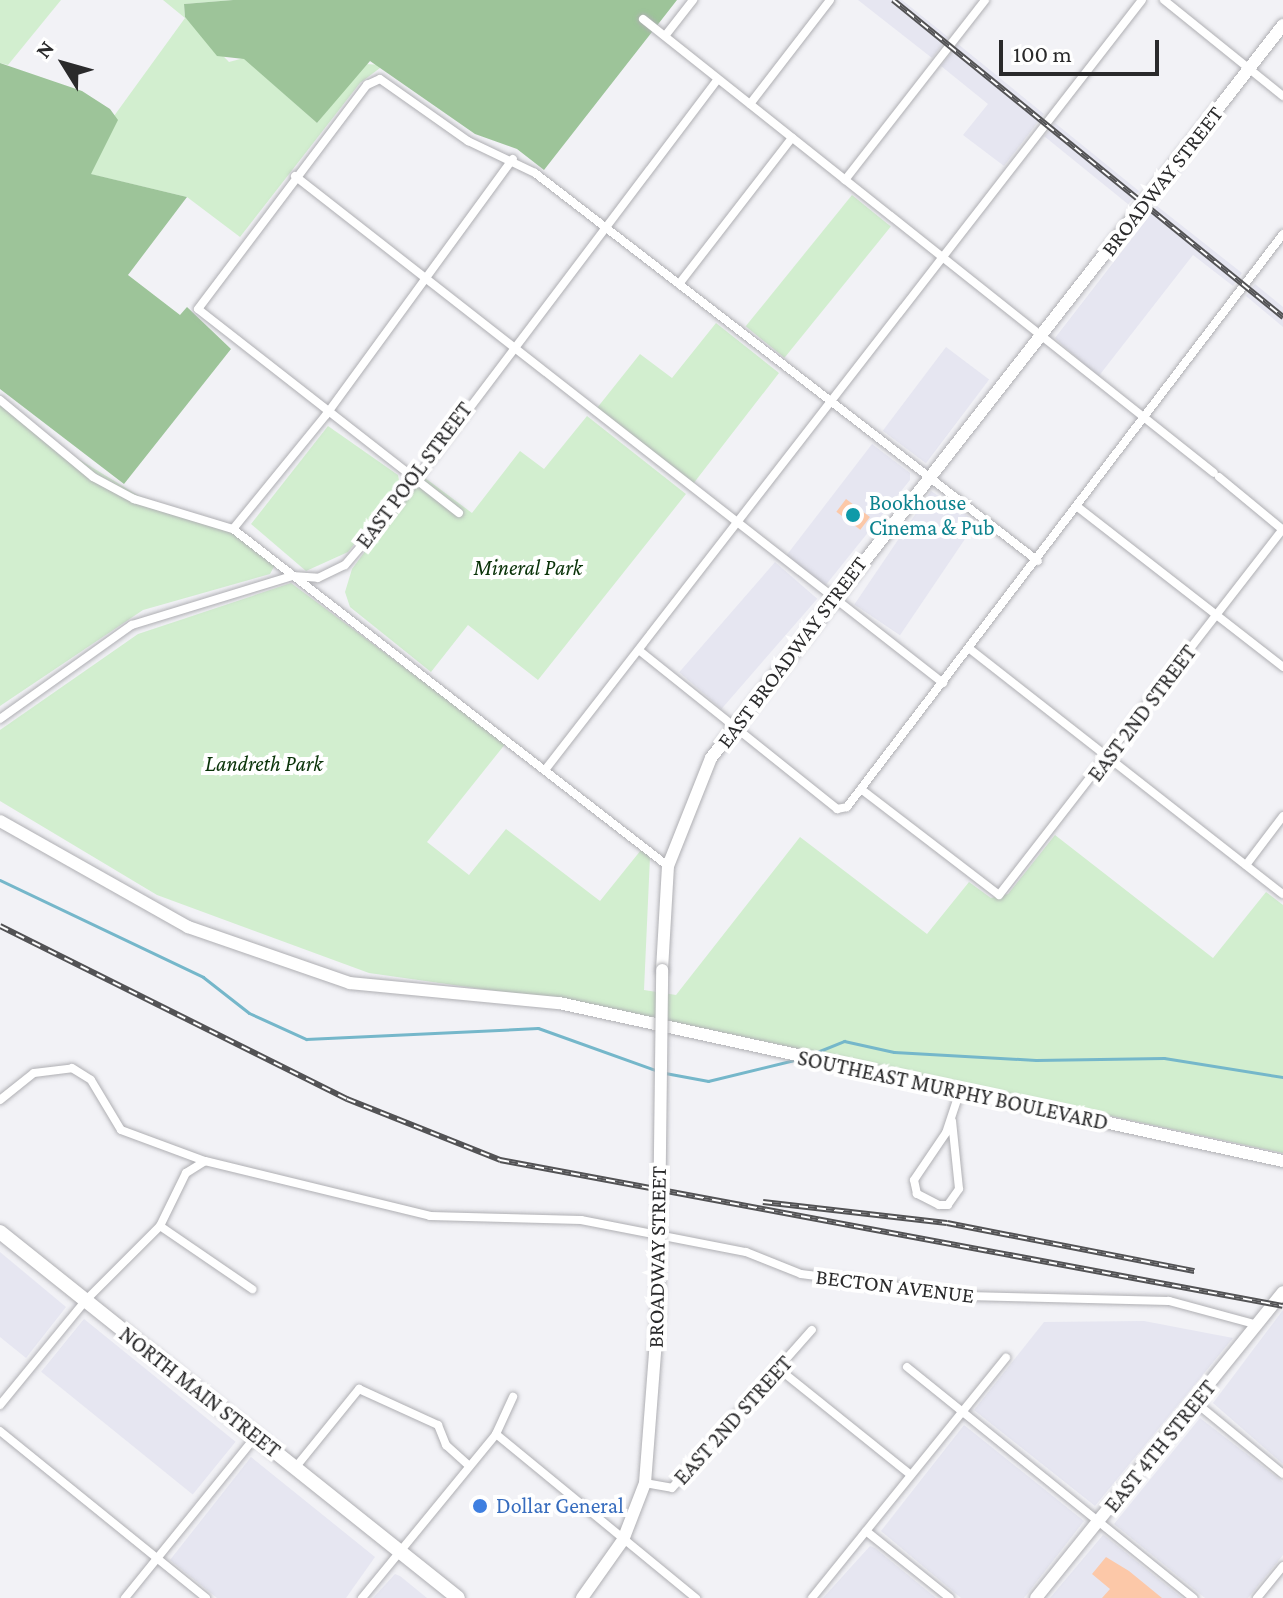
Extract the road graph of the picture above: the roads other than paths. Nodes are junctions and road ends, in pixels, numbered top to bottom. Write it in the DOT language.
graph roads {
  1 [pos="693,0"];
  2 [pos="830,0"];
  3 [pos="985,0"];
  4 [pos="1142,0"];
  5 [pos="1164,0"];
  6 [pos="643,19"];
  7 [pos="1283,25"];
  8 [pos="665,36"];
  9 [pos="1250,69"];
  10 [pos="718,79"];
  11 [pos="1283,96"];
  12 [pos="750,104"];
  13 [pos="792,138"];
  14 [pos="513,159"];
  15 [pos="295,176"];
  16 [pos="845,180"];
  17 [pos="605,226"];
  18 [pos="1283,234"];
  19 [pos="942,257"];
  20 [pos="426,277"];
  21 [pos="679,284"];
  22 [pos="1038,334"];
  23 [pos="512,345"];
  24 [pos="0,400"];
  25 [pos="831,402"];
  26 [pos="326,415"];
  27 [pos="1145,418"];
  28 [pos="928,476"];
  29 [pos="412,477"];
  30 [pos="1079,508"];
  31 [pos="459,513"];
  32 [pos="736,524"];
  33 [pos="233,529"];
  34 [pos="1283,529"];
  35 [pos="1038,561"];
  36 [pos="292,576"];
  37 [pos="832,599"];
  38 [pos="1217,615"];
  39 [pos="970,649"];
  40 [pos="640,651"];
  41 [pos="1283,667"];
  42 [pos="943,683"];
  43 [pos="0,719"];
  44 [pos="734,726"];
  45 [pos="1109,757"];
  46 [pos="545,770"];
  47 [pos="861,789"];
  48 [pos="1283,816"];
  49 [pos="0,821"];
  50 [pos="1246,865"];
  51 [pos="668,866"];
  52 [pos="1283,894"];
  53 [pos="662,970"];
  54 [pos="960,1091"];
  55 [pos="0,1100"];
  56 [pos="952,1121"];
  57 [pos="205,1161"];
  58 [pos="1283,1161"];
  59 [pos="160,1226"];
  60 [pos="0,1232"];
  61 [pos="252,1289"];
  62 [pos="1283,1292"];
  63 [pos="85,1301"];
  64 [pos="1258,1325"];
  65 [pos="812,1330"];
  66 [pos="1006,1358"];
  67 [pos="907,1367"];
  68 [pos="779,1369"];
  69 [pos="513,1397"];
  70 [pos="1196,1403"];
  71 [pos="0,1405"];
  72 [pos="962,1412"];
  73 [pos="0,1431"];
  74 [pos="496,1434"];
  75 [pos="256,1436"];
  76 [pos="469,1466"];
  77 [pos="295,1468"];
  78 [pos="1283,1474"];
  79 [pos="911,1475"];
  80 [pos="645,1483"];
  81 [pos="1098,1523"];
  82 [pos="866,1531"];
  83 [pos="623,1540"];
  84 [pos="400,1552"];
  85 [pos="157,1558"];
  86 [pos="1283,1566"];
  87 [pos="125,1598"];
  88 [pos="206,1598"];
  89 [pos="362,1598"];
  90 [pos="458,1598"];
  91 [pos="582,1598"];
  92 [pos="696,1598"];
  93 [pos="812,1598"];
  94 [pos="950,1598"];
  95 [pos="1036,1598"];
  96 [pos="1193,1598"];
  97 [pos="1257,1598"];
  1 -- 8 [label="street"];
  2 -- 12 [label="street"];
  3 -- 16 [label="street"];
  4 -- 19 [label="street"];
  5 -- 9 [label="street"];
  6 -- 8 [label="street"];
  7 -- 9 [label="street, BROADWAY STREET"];
  8 -- 10 [label="street"];
  9 -- 11 [label="street"];
  9 -- 22 [label="street, BROADWAY STREET"];
  10 -- 12 [label="street"];
  10 -- 17 [label="street, EAST POOL STREET"];
  12 -- 13 [label="street"];
  13 -- 16 [label="street"];
  13 -- 21 [label="street"];
  14 -- 15 [label="street"];
  14 -- 17 [label="street"];
  14 -- 20 [label="street"];
  15 -- 20 [label="street"];
  15 -- 26 [label="street"];
  16 -- 19 [label="street"];
  17 -- 21 [label="street"];
  17 -- 23 [label="street, EAST POOL STREET"];
  18 -- 27 [label="street"];
  19 -- 22 [label="street"];
  19 -- 25 [label="street"];
  20 -- 23 [label="street"];
  20 -- 26 [label="street"];
  21 -- 25 [label="street"];
  22 -- 27 [label="street"];
  22 -- 28 [label="street, EAST BROADWAY STREET"];
  23 -- 29 [label="street, EAST POOL STREET"];
  23 -- 32 [label="street"];
  24 -- 33 [label="street"];
  25 -- 28 [label="street"];
  25 -- 32 [label="street"];
  26 -- 29 [label="street"];
  26 -- 33 [label="street"];
  27 -- 30 [label="street"];
  27 -- 34 [label="street"];
  28 -- 35 [label="street"];
  28 -- 37 [label="street, EAST BROADWAY STREET"];
  29 -- 31 [label="street"];
  29 -- 36 [label="street, EAST POOL STREET"];
  30 -- 35 [label="street"];
  30 -- 38 [label="street"];
  32 -- 37 [label="street"];
  32 -- 40 [label="street"];
  33 -- 36 [label="street"];
  34 -- 38 [label="street, EAST 2ND STREET"];
  35 -- 39 [label="street"];
  36 -- 43 [label="street, EAST POOL STREET"];
  36 -- 46 [label="street"];
  37 -- 42 [label="street"];
  37 -- 44 [label="street, EAST BROADWAY STREET"];
  38 -- 41 [label="street"];
  38 -- 45 [label="street, EAST 2ND STREET"];
  39 -- 42 [label="street"];
  39 -- 45 [label="street"];
  40 -- 44 [label="street"];
  40 -- 46 [label="street"];
  42 -- 47 [label="street"];
  44 -- 47 [label="street"];
  44 -- 51 [label="street, EAST BROADWAY STREET"];
  45 -- 47 [label="street, EAST 2ND STREET"];
  45 -- 50 [label="street"];
  46 -- 51 [label="street"];
  48 -- 50 [label="street"];
  49 -- 54 [label="street, SOUTHEAST MURPHY BOULEVARD"];
  50 -- 52 [label="street"];
  51 -- 53 [label="street, EAST BROADWAY STREET"];
  53 -- 80 [label="street, BROADWAY STREET, bridge"];
  54 -- 56 [label="street"];
  54 -- 58 [label="street, SOUTHEAST MURPHY BOULEVARD"];
  55 -- 57 [label="street, BECTON AVENUE"];
  56 -- 56 [label="street"];
  57 -- 59 [label="street"];
  57 -- 64 [label="street, BECTON AVENUE"];
  59 -- 61 [label="street"];
  59 -- 63 [label="street"];
  60 -- 63 [label="main road, NORTH MAIN STREET"];
  62 -- 64 [label="street, EAST 4TH STREET"];
  63 -- 71 [label="street"];
  63 -- 75 [label="main road, NORTH MAIN STREET"];
  64 -- 70 [label="street, EAST 4TH STREET"];
  65 -- 68 [label="street, EAST 2ND STREET"];
  66 -- 72 [label="street"];
  67 -- 72 [label="street"];
  68 -- 79 [label="street"];
  68 -- 80 [label="street, EAST 2ND STREET"];
  69 -- 74 [label="street"];
  70 -- 78 [label="street"];
  70 -- 81 [label="street, EAST 4TH STREET"];
  72 -- 79 [label="street"];
  72 -- 81 [label="street"];
  73 -- 85 [label="street"];
  74 -- 76 [label="street"];
  74 -- 83 [label="street"];
  75 -- 77 [label="main road, NORTH MAIN STREET"];
  75 -- 85 [label="street"];
  76 -- 77 [label="street"];
  76 -- 84 [label="street"];
  77 -- 84 [label="main road, NORTH MAIN STREET"];
  79 -- 82 [label="street"];
  80 -- 83 [label="street, BROADWAY STREET"];
  81 -- 95 [label="street, EAST 4TH STREET"];
  81 -- 96 [label="street"];
  82 -- 93 [label="street"];
  82 -- 94 [label="street"];
  83 -- 91 [label="street"];
  83 -- 92 [label="street"];
  84 -- 89 [label="street"];
  84 -- 90 [label="main road, NORTH MAIN STREET"];
  85 -- 87 [label="street"];
  85 -- 88 [label="street"];
  86 -- 97 [label="street"];
}
